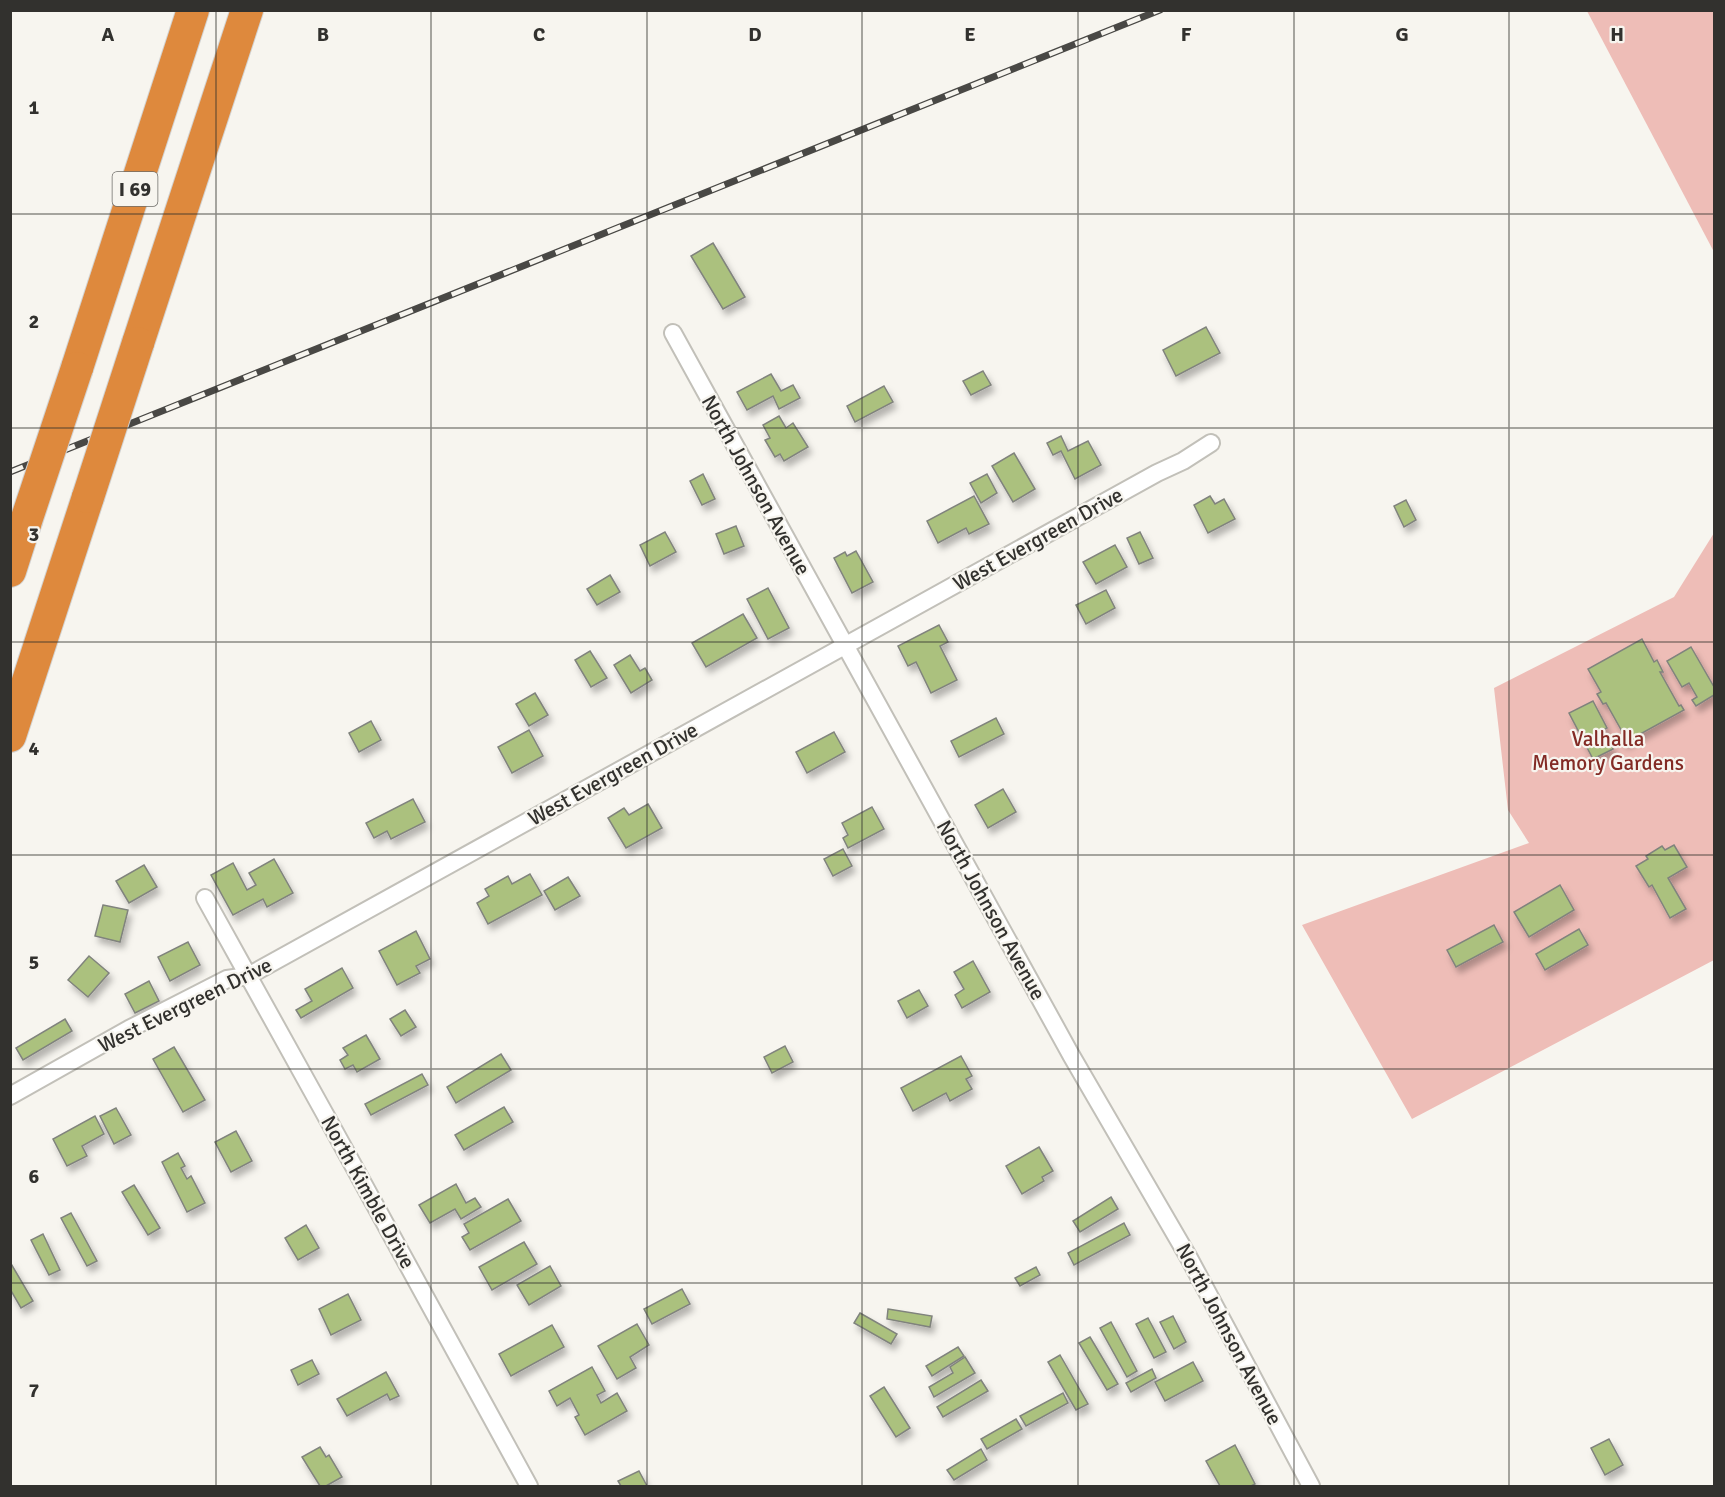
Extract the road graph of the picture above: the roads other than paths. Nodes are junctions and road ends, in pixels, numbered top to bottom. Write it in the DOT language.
graph roads {
  1 [pos="193,10"];
  2 [pos="247,10"];
  3 [pos="673,333"];
  4 [pos="1211,443"];
  5 [pos="10,571"];
  6 [pos="845,645"];
  7 [pos="10,736"];
  8 [pos="205,898"];
  9 [pos="248,976"];
  10 [pos="10,1096"];
  11 [pos="529,1486"];
  12 [pos="1311,1486"];
  1 -- 5 [label="highway, I 69, bridge"];
  2 -- 7 [label="highway, I 69, bridge"];
  3 -- 6 [label="street, North Johnson Avenue"];
  4 -- 6 [label="street, West Evergreen Drive"];
  6 -- 9 [label="street, West Evergreen Drive"];
  6 -- 12 [label="street, North Johnson Avenue"];
  8 -- 9 [label="street, North Kimble Drive"];
  9 -- 10 [label="street, West Evergreen Drive"];
  9 -- 11 [label="street, North Kimble Drive"];
}
